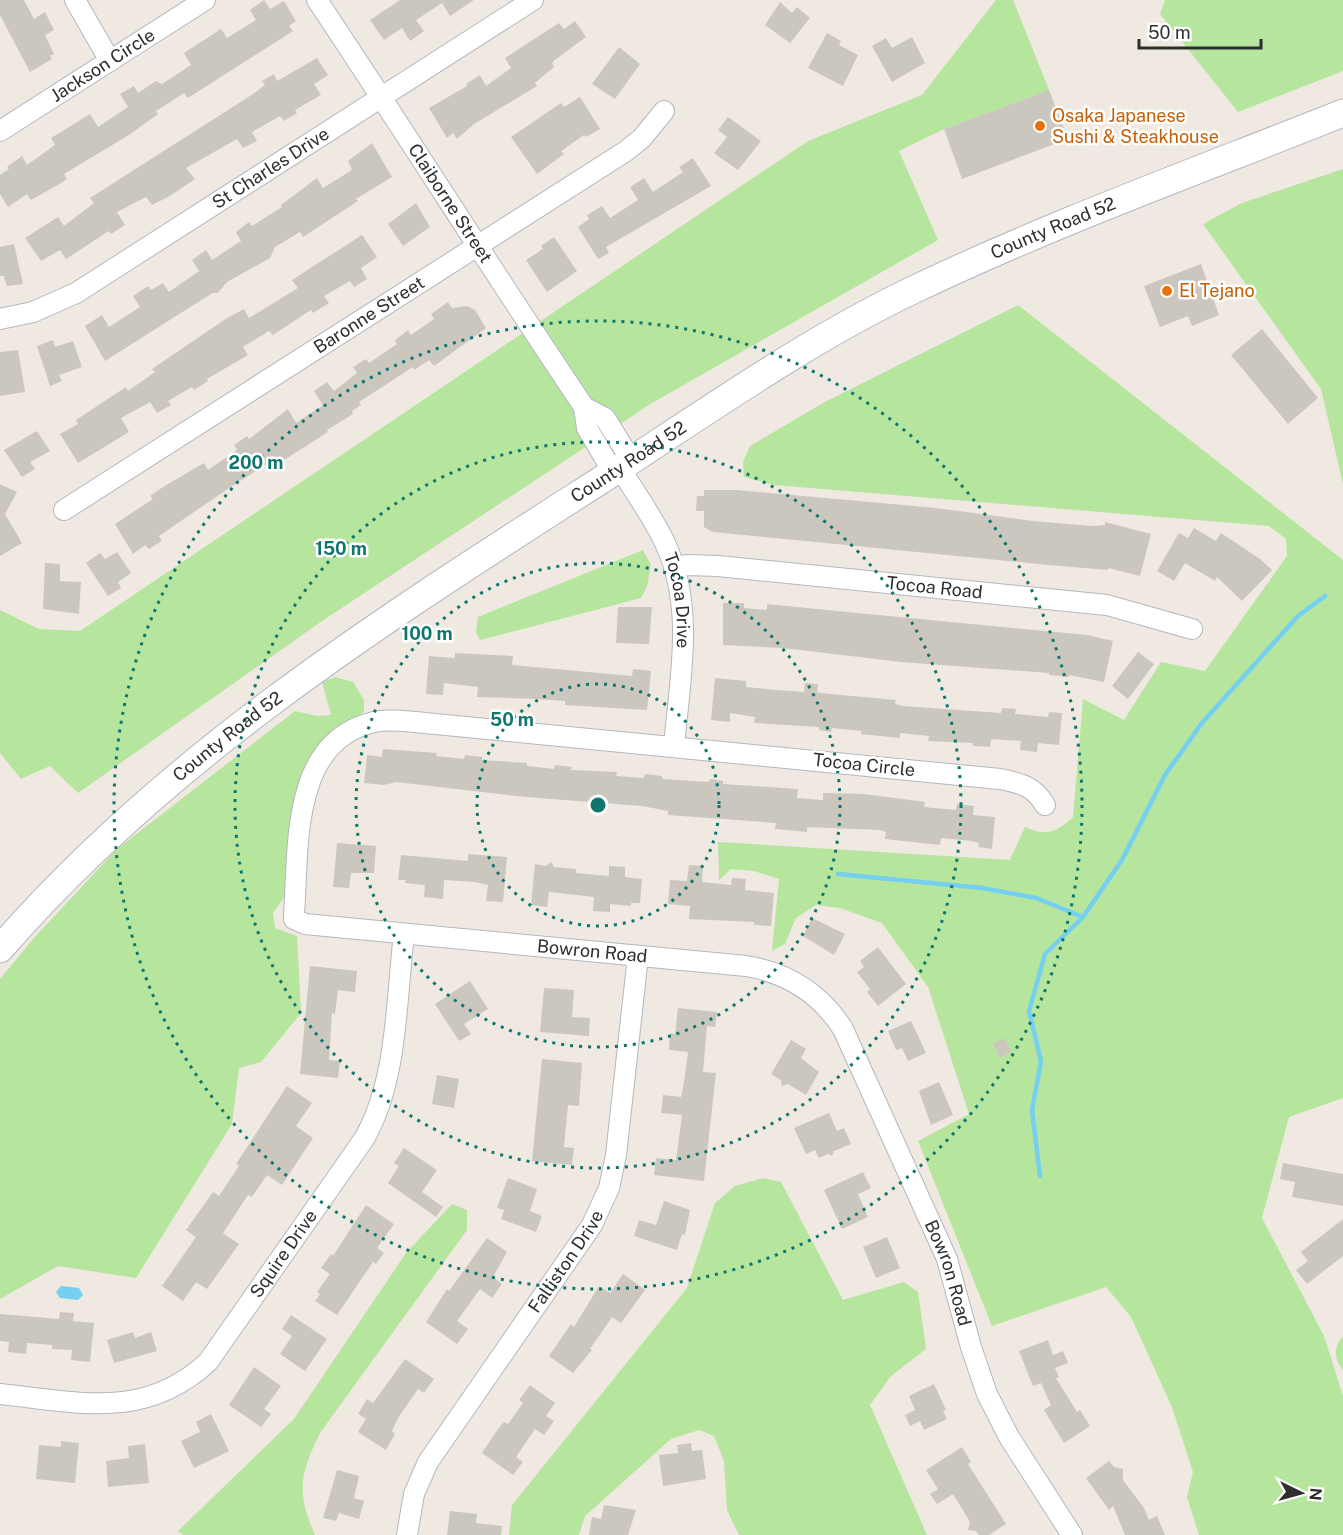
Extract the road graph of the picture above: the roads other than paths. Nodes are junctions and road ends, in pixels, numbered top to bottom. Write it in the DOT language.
graph roads {
  1 [pos="75,0"];
  2 [pos="205,0"];
  3 [pos="317,0"];
  4 [pos="533,0"];
  5 [pos="110,61"];
  6 [pos="382,98"];
  7 [pos="664,111"];
  8 [pos="1343,113"];
  9 [pos="0,131"];
  10 [pos="476,247"];
  11 [pos="0,319"];
  12 [pos="621,467"];
  13 [pos="64,510"];
  14 [pos="674,568"];
  15 [pos="1192,629"];
  16 [pos="674,746"];
  17 [pos="1045,804"];
  18 [pos="404,934"];
  19 [pos="0,949"];
  20 [pos="638,956"];
  21 [pos="0,1394"];
  22 [pos="407,1535"];
  23 [pos="1072,1535"];
  1 -- 5 [label="street"];
  2 -- 5 [label="street, Jackson Circle"];
  3 -- 6 [label="street, Claiborne Street"];
  4 -- 6 [label="street, St Charles Drive"];
  5 -- 9 [label="street, Jackson Circle"];
  6 -- 10 [label="street, Claiborne Street"];
  6 -- 11 [label="street, St Charles Drive"];
  7 -- 10 [label="street, Baronne Street"];
  8 -- 12 [label="main road, County Road 52"];
  10 -- 12 [label="street, Claiborne Street"];
  10 -- 13 [label="street, Baronne Street"];
  12 -- 14 [label="street, Tocoa Drive"];
  12 -- 19 [label="main road, County Road 52"];
  14 -- 15 [label="street, Tocoa Road"];
  14 -- 16 [label="street, Tocoa Drive"];
  16 -- 17 [label="street, Tocoa Circle"];
  16 -- 18 [label="street, Bowron Road"];
  18 -- 20 [label="street, Bowron Road"];
  18 -- 21 [label="street, Squire Drive"];
  20 -- 22 [label="street, Falliston Drive"];
  20 -- 23 [label="street, Bowron Road"];
}
